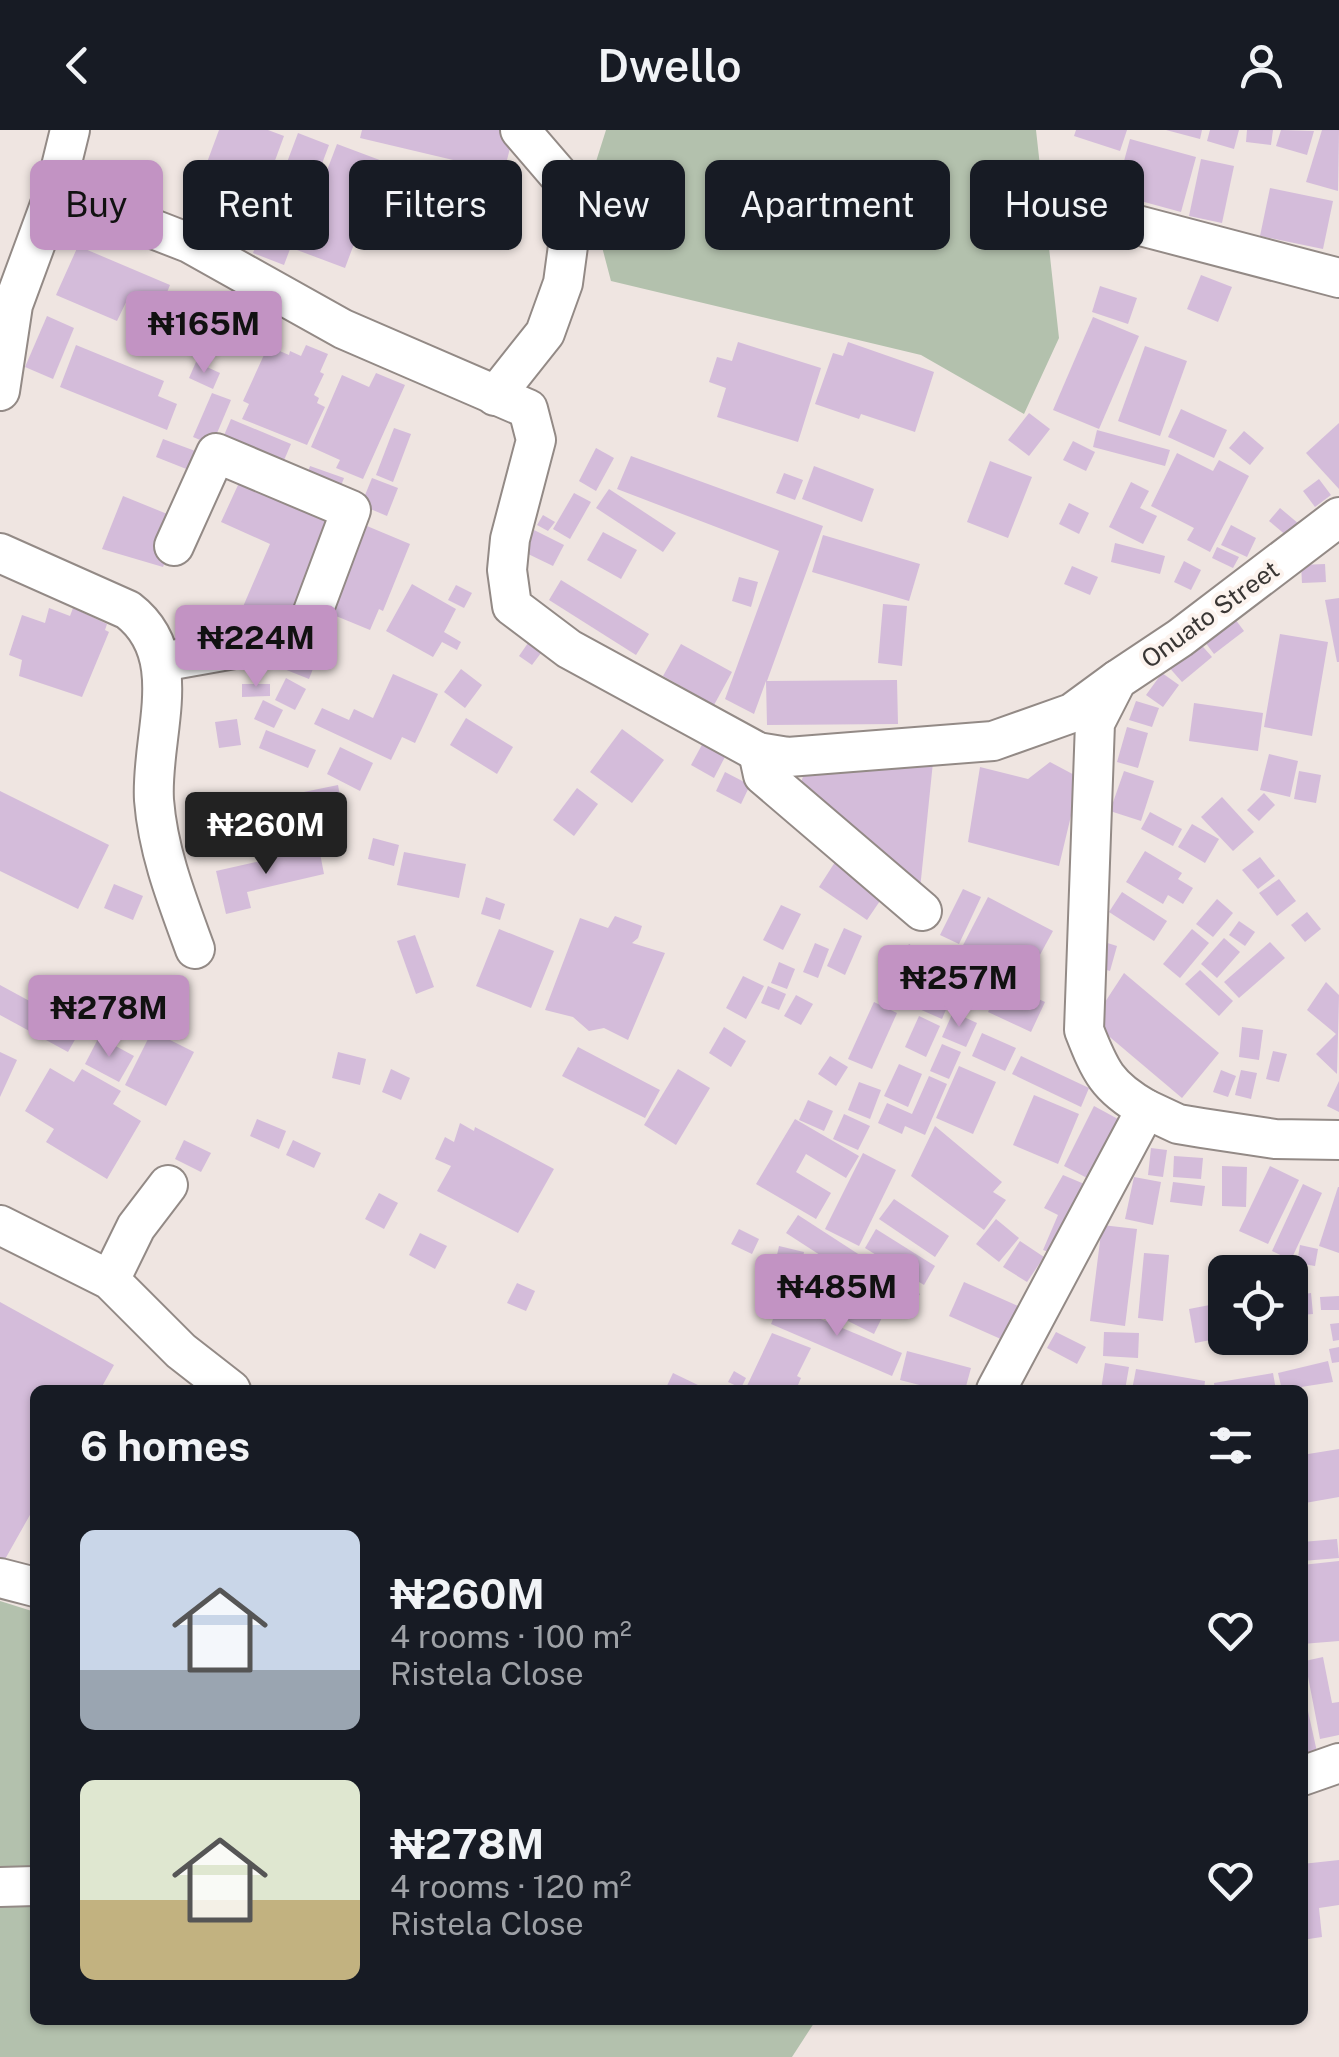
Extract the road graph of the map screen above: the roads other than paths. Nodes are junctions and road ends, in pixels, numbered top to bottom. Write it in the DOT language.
graph roads {
  1 [pos="70,130"];
  2 [pos="520,130"];
  3 [pos="63,160"];
  4 [pos="1144,227"];
  5 [pos="163,233"];
  6 [pos="30,248"];
  7 [pos="1339,278"];
  8 [pos="6,303"];
  9 [pos="0,391"];
  10 [pos="495,396"];
  11 [pos="1339,516"];
  12 [pos="174,546"];
  13 [pos="0,553"];
  14 [pos="161,662"];
  15 [pos="1116,680"];
  16 [pos="758,752"];
  17 [pos="922,912"];
  18 [pos="194,949"];
  19 [pos="1146,1109"];
  20 [pos="1339,1140"];
  21 [pos="168,1184"];
  22 [pos="0,1226"];
  23 [pos="110,1280"];
  24 [pos="224,1385"];
  25 [pos="999,1385"];
  26 [pos="0,1578"];
  27 [pos="30,1586"];
  28 [pos="1339,1762"];
  29 [pos="1308,1774"];
  30 [pos="0,1886"];
  31 [pos="30,1886"];
  1 -- 3 [label="street"];
  2 -- 10 [label="street"];
  4 -- 7 [label="street"];
  5 -- 10 [label="street"];
  6 -- 8 [label="street"];
  8 -- 9 [label="street"];
  10 -- 16 [label="street"];
  11 -- 15 [label="street, Onuato Street"];
  12 -- 14 [label="street"];
  13 -- 14 [label="street"];
  14 -- 18 [label="street"];
  15 -- 16 [label="street"];
  15 -- 19 [label="street, Onuato Street"];
  16 -- 17 [label="street"];
  19 -- 20 [label="street"];
  19 -- 25 [label="street"];
  21 -- 23 [label="street"];
  22 -- 23 [label="street"];
  23 -- 24 [label="street"];
  26 -- 27 [label="street"];
  28 -- 29 [label="street"];
  30 -- 31 [label="street"];
}
